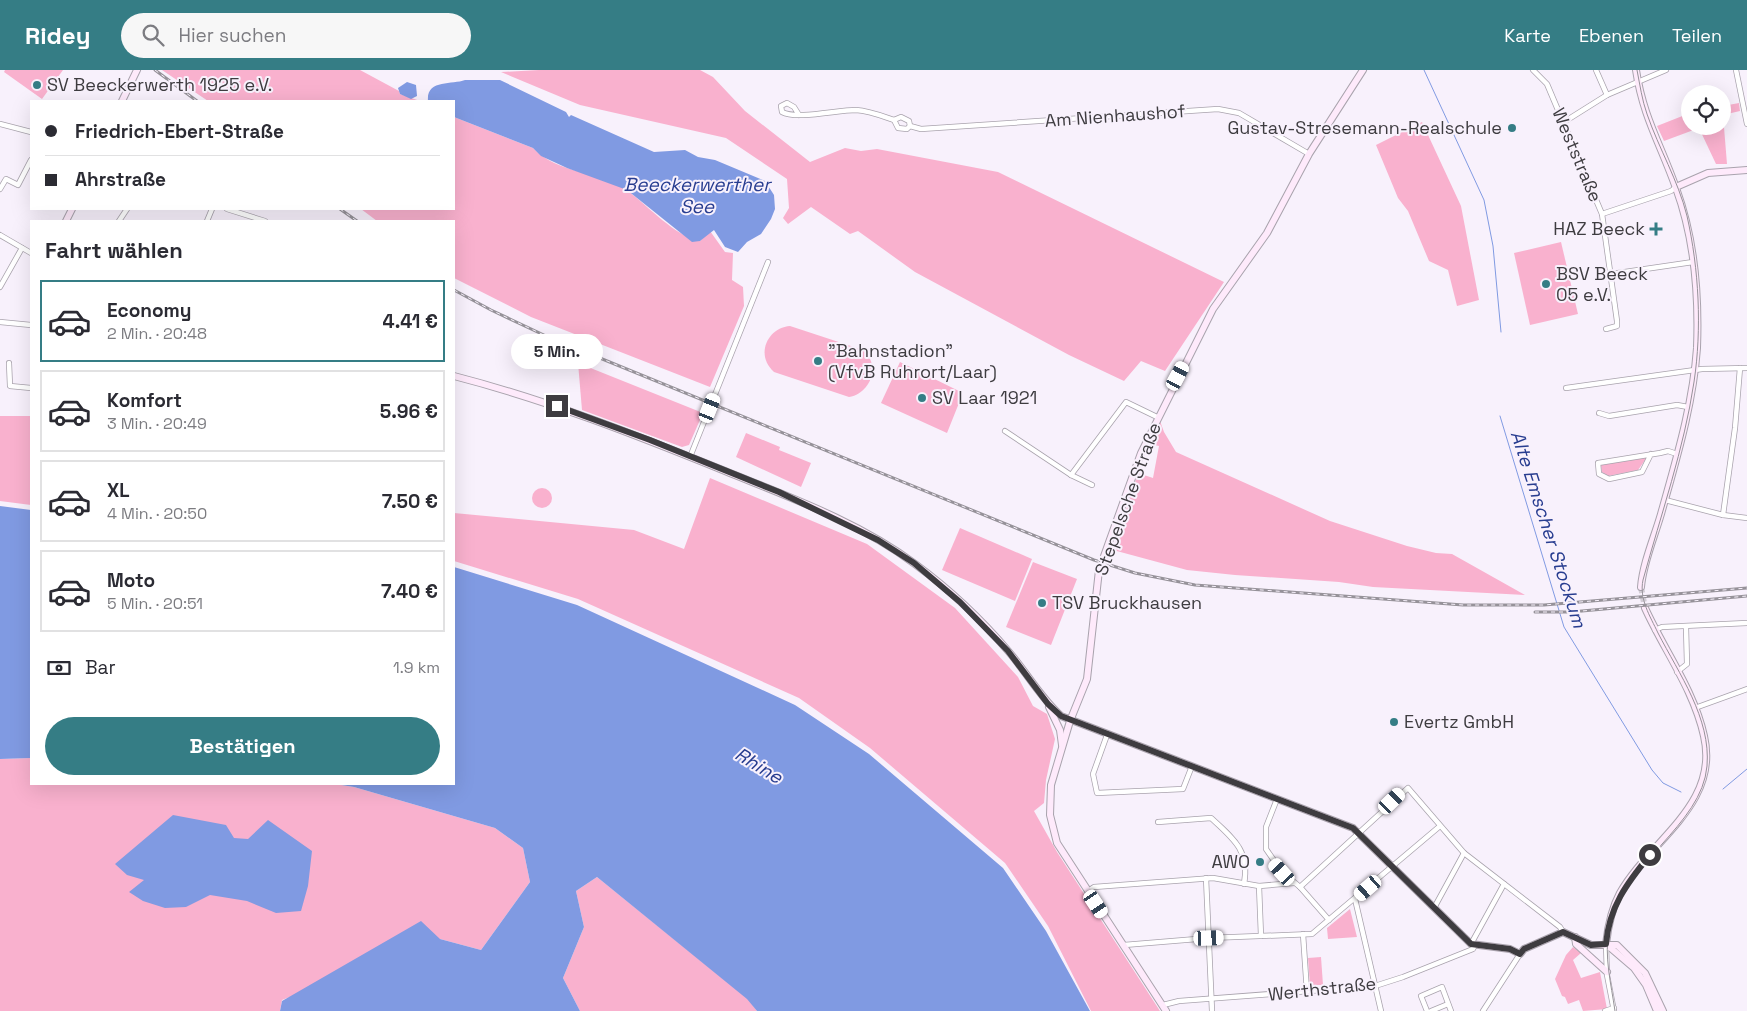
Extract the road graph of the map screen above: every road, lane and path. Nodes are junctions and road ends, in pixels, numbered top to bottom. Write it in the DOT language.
graph roads {
  1 [pos="137,70"];
  2 [pos="1363,70"];
  3 [pos="1533,70"];
  4 [pos="1596,70"];
  5 [pos="1636,70"];
  6 [pos="1666,70"];
  7 [pos="1736,70"];
  8 [pos="1638,82"];
  9 [pos="1607,95"];
  10 [pos="1744,96"];
  11 [pos="122,100"];
  12 [pos="799,114"];
  13 [pos="894,120"];
  14 [pos="1564,122"];
  15 [pos="0,124"];
  16 [pos="1747,124"];
  17 [pos="910,126"];
  18 [pos="30,132"];
  19 [pos="1309,154"];
  20 [pos="30,162"];
  21 [pos="1747,170"];
  22 [pos="1676,187"];
  23 [pos="0,189"];
  24 [pos="230,210"];
  25 [pos="1602,214"];
  26 [pos="261,220"];
  27 [pos="0,235"];
  28 [pos="22,248"];
  29 [pos="30,252"];
  30 [pos="768,262"];
  31 [pos="1693,262"];
  32 [pos="1611,274"];
  33 [pos="0,287"];
  34 [pos="0,322"];
  35 [pos="30,325"];
  36 [pos="1606,329"];
  37 [pos="9,363"];
  38 [pos="1740,368"];
  39 [pos="1747,368"];
  40 [pos="1695,371"];
  41 [pos="455,376"];
  42 [pos="30,388"];
  43 [pos="1566,388"];
  44 [pos="1688,407"];
  45 [pos="1598,413"];
  46 [pos="1157,417"];
  47 [pos="1005,431"];
  48 [pos="1651,454"];
  49 [pos="1677,454"];
  50 [pos="690,457"];
  51 [pos="1071,475"];
  52 [pos="1092,485"];
  53 [pos="1665,500"];
  54 [pos="1723,515"];
  55 [pos="1747,518"];
  56 [pos="1641,587"];
  57 [pos="1645,608"];
  58 [pos="1747,623"];
  59 [pos="1686,627"];
  60 [pos="1655,630"];
  61 [pos="1677,672"];
  62 [pos="1747,689"];
  63 [pos="1048,704"];
  64 [pos="1695,708"];
  65 [pos="1070,721"];
  66 [pos="1107,735"];
  67 [pos="1062,747"];
  68 [pos="1192,766"];
  69 [pos="1277,799"];
  70 [pos="1158,822"];
  71 [pos="1440,826"];
  72 [pos="1358,833"];
  73 [pos="1464,853"];
  74 [pos="1393,867"];
  75 [pos="1206,878"];
  76 [pos="1294,883"];
  77 [pos="1244,884"];
  78 [pos="1504,884"];
  79 [pos="1259,886"];
  80 [pos="1300,887"];
  81 [pos="1088,891"];
  82 [pos="1355,899"];
  83 [pos="1434,908"];
  84 [pos="1329,920"];
  85 [pos="1563,932"];
  86 [pos="1304,934"];
  87 [pos="1261,936"];
  88 [pos="1574,937"];
  89 [pos="1209,938"];
  90 [pos="1473,944"];
  91 [pos="1606,944"];
  92 [pos="1124,945"];
  93 [pos="1520,954"];
  94 [pos="1607,972"];
  95 [pos="1375,986"];
  96 [pos="1308,992"];
  97 [pos="1212,999"];
  98 [pos="1448,1004"];
  99 [pos="1164,1008"];
  100 [pos="1614,1009"];
  101 [pos="1212,1011"];
  102 [pos="1381,1011"];
  103 [pos="1429,1011"];
  104 [pos="1451,1011"];
  105 [pos="1483,1011"];
  106 [pos="1605,1011"];
  107 [pos="1657,1011"];
  108 [pos="1663,1011"];
  1 -- 11 [label="street"];
  2 -- 19 [label="street, Stepelsche Straße"];
  3 -- 14 [label="street, Weststraße"];
  4 -- 9 [label="street"];
  5 -- 8 [label="street"];
  6 -- 8 [label="street"];
  7 -- 10 [label="street"];
  8 -- 9 [label="street"];
  8 -- 22 [label="street"];
  9 -- 14 [label="street"];
  10 -- 16 [label="street"];
  12 -- 13 [label="street, Am Nienhaushof"];
  13 -- 17 [label="street, Am Nienhaushof"];
  13 -- 17 [label="street, Am Nienhaushof"];
  14 -- 25 [label="street, Weststraße"];
  15 -- 18 [label="street"];
  17 -- 19 [label="street, Am Nienhaushof"];
  19 -- 46 [label="street, Stepelsche Straße"];
  20 -- 23 [label="street"];
  21 -- 22 [label="street"];
  22 -- 25 [label="street"];
  22 -- 31 [label="street"];
  24 -- 26 [label="street"];
  25 -- 32 [label="street, Weststraße"];
  27 -- 28 [label="street"];
  28 -- 29 [label="street"];
  28 -- 33 [label="street"];
  30 -- 50 [label="street"];
  31 -- 32 [label="street"];
  31 -- 40 [label="street"];
  32 -- 36 [label="street, Weststraße"];
  34 -- 35 [label="street"];
  37 -- 42 [label="street"];
  38 -- 39 [label="street"];
  38 -- 40 [label="street"];
  38 -- 54 [label="street"];
  40 -- 43 [label="street"];
  40 -- 44 [label="street"];
  41 -- 50 [label="street"];
  44 -- 45 [label="street"];
  44 -- 49 [label="street"];
  46 -- 51 [label="street"];
  46 -- 65 [label="street, Stepelsche Straße"];
  47 -- 51 [label="street"];
  48 -- 48 [label="street"];
  48 -- 49 [label="street"];
  49 -- 53 [label="street"];
  50 -- 63 [label="street"];
  51 -- 52 [label="street"];
  53 -- 54 [label="street"];
  53 -- 56 [label="street"];
  54 -- 55 [label="street"];
  57 -- 60 [label="street"];
  58 -- 59 [label="street"];
  59 -- 60 [label="street"];
  59 -- 61 [label="street"];
  60 -- 61 [label="street"];
  61 -- 64 [label="street"];
  62 -- 64 [label="street"];
  63 -- 65 [label="street"];
  63 -- 67 [label="street"];
  64 -- 91 [label="street"];
  65 -- 66 [label="street"];
  65 -- 67 [label="street, Stepelsche Straße"];
  66 -- 68 [label="street"];
  66 -- 68 [label="street"];
  67 -- 81 [label="street, Stepelsche Straße"];
  68 -- 69 [label="street"];
  69 -- 72 [label="street"];
  69 -- 76 [label="street"];
  70 -- 77 [label="street"];
  71 -- 72 [label="street"];
  71 -- 73 [label="street"];
  71 -- 74 [label="street"];
  72 -- 74 [label="street"];
  72 -- 80 [label="street"];
  73 -- 78 [label="street"];
  73 -- 83 [label="street"];
  74 -- 82 [label="street"];
  74 -- 83 [label="street"];
  75 -- 77 [label="street"];
  75 -- 81 [label="street"];
  75 -- 89 [label="street"];
  76 -- 79 [label="street"];
  76 -- 80 [label="street"];
  77 -- 79 [label="street"];
  78 -- 85 [label="street"];
  78 -- 90 [label="street"];
  79 -- 87 [label="street"];
  80 -- 84 [label="street"];
  81 -- 92 [label="street, Stepelsche Straße"];
  82 -- 84 [label="street"];
  82 -- 95 [label="street"];
  83 -- 90 [label="street"];
  84 -- 86 [label="street"];
  85 -- 88 [label="street"];
  85 -- 93 [label="street"];
  86 -- 87 [label="street"];
  86 -- 96 [label="street"];
  87 -- 89 [label="street"];
  88 -- 91 [label="street"];
  88 -- 94 [label="street"];
  89 -- 92 [label="street"];
  89 -- 97 [label="street"];
  90 -- 93 [label="street"];
  90 -- 95 [label="street, Werthstraße"];
  91 -- 94 [label="street"];
  91 -- 107 [label="street"];
  91 -- 108 [label="street"];
  92 -- 99 [label="street, Stepelsche Straße"];
  93 -- 105 [label="street"];
  94 -- 100 [label="street"];
  95 -- 96 [label="street, Werthstraße"];
  95 -- 102 [label="street"];
  96 -- 97 [label="street, Werthstraße"];
  97 -- 99 [label="street, Werthstraße"];
  97 -- 101 [label="street"];
  98 -- 103 [label="street"];
  98 -- 103 [label="street"];
  98 -- 104 [label="street"];
  100 -- 106 [label="street"];
}
